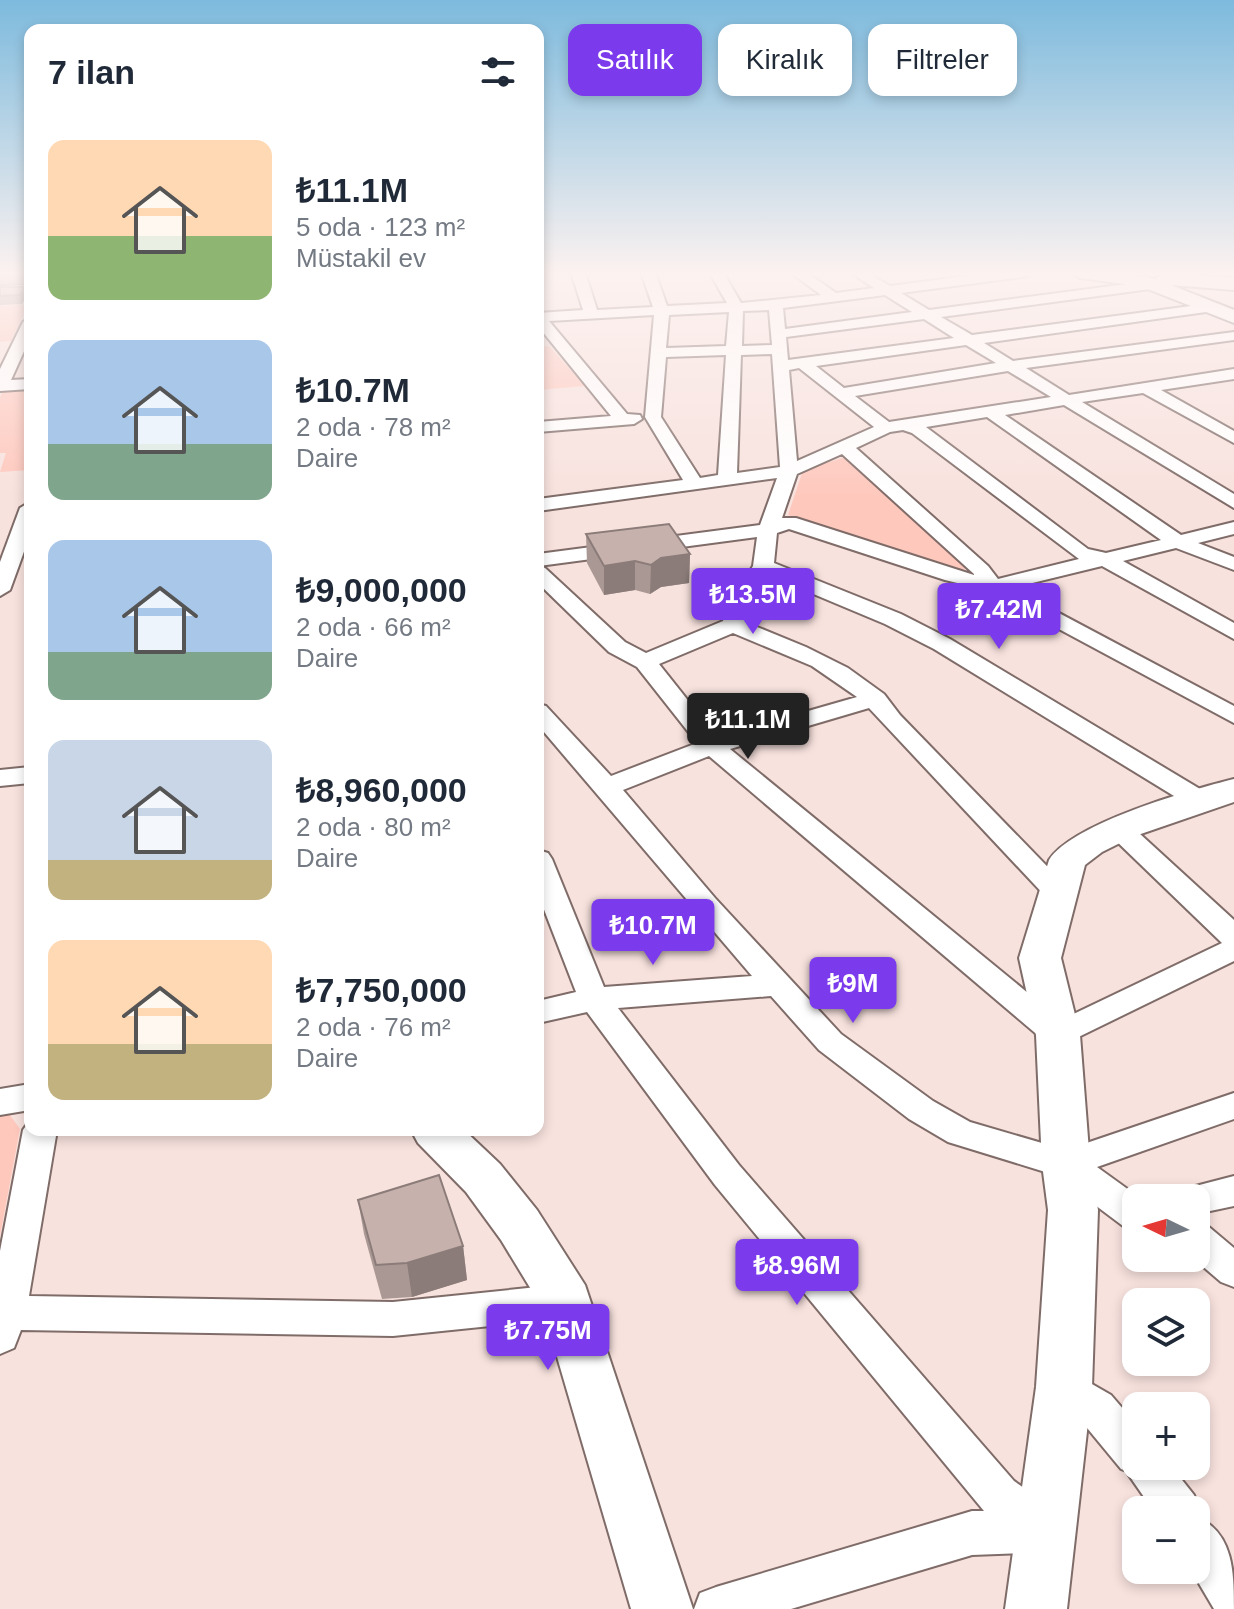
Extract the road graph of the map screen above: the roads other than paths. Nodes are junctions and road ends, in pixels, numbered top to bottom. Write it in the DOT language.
graph roads {
  1 [pos="18,347"];
  2 [pos="563,347"];
  3 [pos="659,347"];
  4 [pos="733,347"];
  5 [pos="792,347"];
  6 [pos="906,347"];
  7 [pos="980,347"];
  8 [pos="1151,347"];
  9 [pos="780,350"];
  10 [pos="733,351"];
  11 [pos="658,353"];
  12 [pos="802,363"];
  13 [pos="1009,366"];
  14 [pos="1225,375"];
  15 [pos="24,384"];
  16 [pos="0,386"];
  17 [pos="1234,386"];
  18 [pos="1144,387"];
  19 [pos="841,393"];
  20 [pos="1068,400"];
  21 [pos="990,412"];
  22 [pos="653,417"];
  23 [pos="623,420"];
  24 [pos="894,426"];
  25 [pos="544,427"];
  26 [pos="1234,438"];
  27 [pos="843,446"];
  28 [pos="789,471"];
  29 [pos="727,481"];
  30 [pos="695,485"];
  31 [pos="1234,502"];
  32 [pos="544,504"];
  33 [pos="24,526"];
  34 [pos="1234,528"];
  35 [pos="768,530"];
  36 [pos="1178,542"];
  37 [pos="14,557"];
  38 [pos="1103,558"];
  39 [pos="544,559"];
  40 [pos="1234,564"];
  41 [pos="763,566"];
  42 [pos="544,578"];
  43 [pos="993,586"];
  44 [pos="0,590"];
  45 [pos="733,625"];
  46 [pos="1234,632"];
  47 [pos="645,662"];
  48 [pos="876,699"];
  49 [pos="1234,716"];
  50 [pos="544,718"];
  51 [pos="712,746"];
  52 [pos="24,776"];
  53 [pos="0,778"];
  54 [pos="607,787"];
  55 [pos="1217,796"];
  56 [pos="1119,829"];
  57 [pos="544,874"];
  58 [pos="1058,892"];
  59 [pos="1234,937"];
  60 [pos="1234,949"];
  61 [pos="778,985"];
  62 [pos="594,999"];
  63 [pos="544,1011"];
  64 [pos="1058,1035"];
  65 [pos="24,1098"];
  66 [pos="0,1102"];
  67 [pos="1234,1106"];
  68 [pos="39,1136"];
  69 [pos="440,1136"];
  70 [pos="1066,1164"];
  71 [pos="1234,1191"];
  72 [pos="1210,1196"];
  73 [pos="1122,1204"];
  74 [pos="1210,1250"];
  75 [pos="1234,1271"];
  76 [pos="567,1301"];
  77 [pos="4,1324"];
  78 [pos="1064,1387"];
  79 [pos="1122,1438"];
  80 [pos="1156,1480"];
  81 [pos="1168,1496"];
  82 [pos="1048,1530"];
  83 [pos="1210,1561"];
  84 [pos="1234,1601"];
  85 [pos="662,1609"];
  86 [pos="716,1609"];
  87 [pos="1036,1609"];
  1 -- 16 [label="street"];
  2 -- 23 [label="street"];
  3 -- 11 [label="street"];
  4 -- 10 [label="street"];
  5 -- 9 [label="street"];
  6 -- 12 [label="street"];
  7 -- 13 [label="street"];
  8 -- 13 [label="street"];
  9 -- 10 [label="street"];
  9 -- 12 [label="street"];
  9 -- 28 [label="street"];
  10 -- 11 [label="street"];
  10 -- 29 [label="street"];
  11 -- 22 [label="street"];
  12 -- 19 [label="street"];
  13 -- 19 [label="street"];
  13 -- 20 [label="street"];
  14 -- 17 [label="street"];
  14 -- 18 [label="street"];
  15 -- 16 [label="street"];
  18 -- 20 [label="street"];
  18 -- 26 [label="street"];
  19 -- 24 [label="street"];
  20 -- 21 [label="street"];
  20 -- 31 [label="street"];
  21 -- 24 [label="street"];
  21 -- 36 [label="street"];
  22 -- 23 [label="street"];
  22 -- 30 [label="street"];
  23 -- 25 [label="street"];
  24 -- 27 [label="street"];
  24 -- 38 [label="street"];
  27 -- 28 [label="street"];
  27 -- 43 [label="street"];
  28 -- 29 [label="street"];
  28 -- 35 [label="street"];
  29 -- 30 [label="street"];
  30 -- 32 [label="street"];
  33 -- 37 [label="street"];
  34 -- 36 [label="street"];
  35 -- 39 [label="street"];
  35 -- 41 [label="street"];
  35 -- 43 [label="street"];
  36 -- 38 [label="street"];
  36 -- 40 [label="street"];
  37 -- 44 [label="street"];
  38 -- 43 [label="street"];
  38 -- 46 [label="street"];
  41 -- 45 [label="street"];
  41 -- 55 [label="street"];
  42 -- 47 [label="street"];
  43 -- 49 [label="street"];
  45 -- 47 [label="street"];
  45 -- 48 [label="street"];
  47 -- 51 [label="street"];
  48 -- 51 [label="street"];
  48 -- 58 [label="street"];
  50 -- 54 [label="street"];
  51 -- 54 [label="street"];
  51 -- 64 [label="street"];
  52 -- 53 [label="street"];
  54 -- 61 [label="street"];
  55 -- 56 [label="street"];
  56 -- 58 [label="street"];
  56 -- 59 [label="street"];
  57 -- 62 [label="street"];
  58 -- 64 [label="street"];
  60 -- 64 [label="street"];
  61 -- 62 [label="street"];
  61 -- 70 [label="street"];
  62 -- 63 [label="street"];
  62 -- 82 [label="street"];
  64 -- 70 [label="street"];
  65 -- 66 [label="street"];
  67 -- 70 [label="street"];
  68 -- 77 [label="street"];
  69 -- 76 [label="street"];
  70 -- 73 [label="street"];
  70 -- 78 [label="street"];
  71 -- 72 [label="street"];
  74 -- 75 [label="street"];
  76 -- 77 [label="street"];
  76 -- 85 [label="street"];
  78 -- 79 [label="street"];
  78 -- 82 [label="street"];
  80 -- 81 [label="street"];
  82 -- 86 [label="street"];
  82 -- 87 [label="street"];
  83 -- 84 [label="street"];
}
